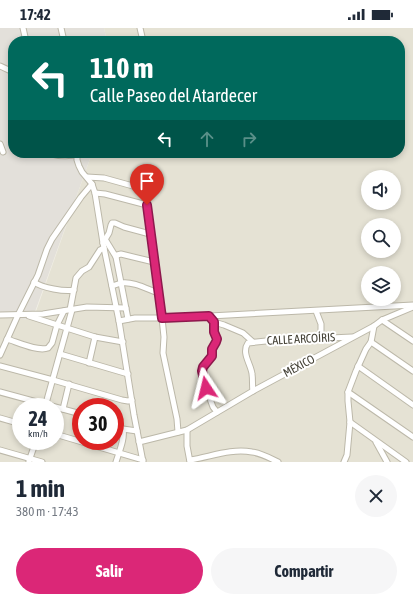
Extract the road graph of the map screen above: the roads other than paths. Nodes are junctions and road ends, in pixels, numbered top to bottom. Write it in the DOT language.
graph roads {
  1 [pos="0,144"];
  2 [pos="3,152"];
  3 [pos="77,158"];
  4 [pos="87,177"];
  5 [pos="92,184"];
  6 [pos="95,193"];
  7 [pos="147,205"];
  8 [pos="150,234"];
  9 [pos="104,244"];
  10 [pos="116,257"];
  11 [pos="154,262"];
  12 [pos="34,282"];
  13 [pos="121,283"];
  14 [pos="112,286"];
  15 [pos="74,290"];
  16 [pos="158,293"];
  17 [pos="413,306"];
  18 [pos="116,308"];
  19 [pos="126,308"];
  20 [pos="71,310"];
  21 [pos="64,311"];
  22 [pos="316,311"];
  23 [pos="27,314"];
  24 [pos="0,315"];
  25 [pos="18,315"];
  26 [pos="209,316"];
  27 [pos="162,318"];
  28 [pos="128,319"];
  29 [pos="119,320"];
  30 [pos="382,320"];
  31 [pos="214,322"];
  32 [pos="57,325"];
  33 [pos="374,326"];
  34 [pos="67,328"];
  35 [pos="95,337"];
  36 [pos="355,337"];
  37 [pos="321,338"];
  38 [pos="7,339"];
  39 [pos="413,341"];
  40 [pos="123,342"];
  41 [pos="253,342"];
  42 [pos="371,342"];
  43 [pos="60,354"];
  44 [pos="0,355"];
  45 [pos="89,363"];
  46 [pos="0,366"];
  47 [pos="358,366"];
  48 [pos="413,371"];
  49 [pos="128,374"];
  50 [pos="53,380"];
  51 [pos="69,384"];
  52 [pos="253,391"];
  53 [pos="0,392"];
  54 [pos="348,392"];
  55 [pos="19,398"];
  56 [pos="47,398"];
  57 [pos="132,400"];
  58 [pos="64,405"];
  59 [pos="413,405"];
  60 [pos="217,412"];
  61 [pos="0,418"];
  62 [pos="12,421"];
  63 [pos="350,422"];
  64 [pos="124,429"];
  65 [pos="187,430"];
  66 [pos="137,431"];
  67 [pos="178,432"];
  68 [pos="64,437"];
  69 [pos="413,437"];
  70 [pos="376,441"];
  71 [pos="139,442"];
  72 [pos="0,450"];
  73 [pos="33,450"];
  74 [pos="120,450"];
  75 [pos="119,453"];
  76 [pos="29,460"];
  77 [pos="143,461"];
  78 [pos="190,461"];
  79 [pos="42,462"];
  80 [pos="116,462"];
  81 [pos="278,462"];
  82 [pos="344,462"];
  83 [pos="387,462"];
  84 [pos="406,462"];
  1 -- 2 [label="street"];
  3 -- 4 [label="street"];
  4 -- 5 [label="street"];
  4 -- 7 [label="street"];
  5 -- 6 [label="street"];
  5 -- 12 [label="street"];
  6 -- 7 [label="street"];
  6 -- 9 [label="street"];
  7 -- 8 [label="street"];
  8 -- 9 [label="street"];
  8 -- 11 [label="street"];
  9 -- 10 [label="street"];
  9 -- 14 [label="street"];
  9 -- 15 [label="street"];
  10 -- 11 [label="street"];
  10 -- 13 [label="street"];
  11 -- 16 [label="street"];
  12 -- 15 [label="street"];
  12 -- 25 [label="street"];
  13 -- 14 [label="street"];
  13 -- 16 [label="street"];
  13 -- 19 [label="street"];
  14 -- 18 [label="street"];
  15 -- 20 [label="street"];
  16 -- 27 [label="street"];
  17 -- 22 [label="street"];
  17 -- 30 [label="street, MÉXICO"];
  18 -- 19 [label="street"];
  18 -- 20 [label="street"];
  18 -- 29 [label="street"];
  19 -- 28 [label="street"];
  20 -- 21 [label="street"];
  20 -- 34 [label="street"];
  21 -- 23 [label="street"];
  21 -- 32 [label="street"];
  22 -- 26 [label="street"];
  22 -- 37 [label="street"];
  23 -- 25 [label="street"];
  23 -- 32 [label="street"];
  24 -- 25 [label="street"];
  25 -- 38 [label="street"];
  26 -- 27 [label="street"];
  26 -- 31 [label="street"];
  27 -- 28 [label="street"];
  27 -- 67 [label="street"];
  28 -- 29 [label="street"];
  29 -- 40 [label="street"];
  30 -- 33 [label="street, MÉXICO"];
  30 -- 39 [label="street"];
  31 -- 41 [label="street"];
  31 -- 60 [label="street"];
  32 -- 34 [label="street"];
  32 -- 38 [label="street"];
  33 -- 36 [label="street, MÉXICO"];
  33 -- 42 [label="street"];
  34 -- 35 [label="street"];
  34 -- 43 [label="street"];
  35 -- 40 [label="street"];
  35 -- 45 [label="street"];
  36 -- 37 [label="street, CALLE ARCOÍRIS"];
  36 -- 52 [label="street, MÉXICO"];
  37 -- 41 [label="street, CALLE ARCOÍRIS"];
  38 -- 44 [label="street"];
  40 -- 49 [label="street"];
  41 -- 52 [label="street, CALLE ARCOÍRIS"];
  42 -- 47 [label="street"];
  42 -- 48 [label="street"];
  43 -- 45 [label="street"];
  43 -- 50 [label="street"];
  45 -- 49 [label="street"];
  46 -- 50 [label="street"];
  47 -- 54 [label="street"];
  47 -- 59 [label="street"];
  49 -- 57 [label="street"];
  50 -- 51 [label="street"];
  50 -- 56 [label="street"];
  51 -- 57 [label="street"];
  51 -- 58 [label="street"];
  52 -- 60 [label="street, MÉXICO"];
  53 -- 55 [label="street"];
  54 -- 63 [label="street"];
  54 -- 69 [label="street"];
  57 -- 66 [label="street"];
  60 -- 65 [label="street, MÉXICO"];
  61 -- 62 [label="street"];
  63 -- 70 [label="street"];
  63 -- 82 [label="street"];
  64 -- 66 [label="street"];
  65 -- 67 [label="street, MÉXICO"];
  65 -- 78 [label="street"];
  66 -- 71 [label="street"];
  67 -- 71 [label="street, MÉXICO"];
  68 -- 75 [label="street"];
  70 -- 83 [label="street"];
  70 -- 84 [label="street"];
  71 -- 77 [label="street"];
  72 -- 76 [label="street"];
  73 -- 76 [label="street"];
  74 -- 75 [label="street"];
  75 -- 77 [label="street"];
  75 -- 80 [label="street"];
  76 -- 79 [label="street"];
  78 -- 81 [label="street"];
}
